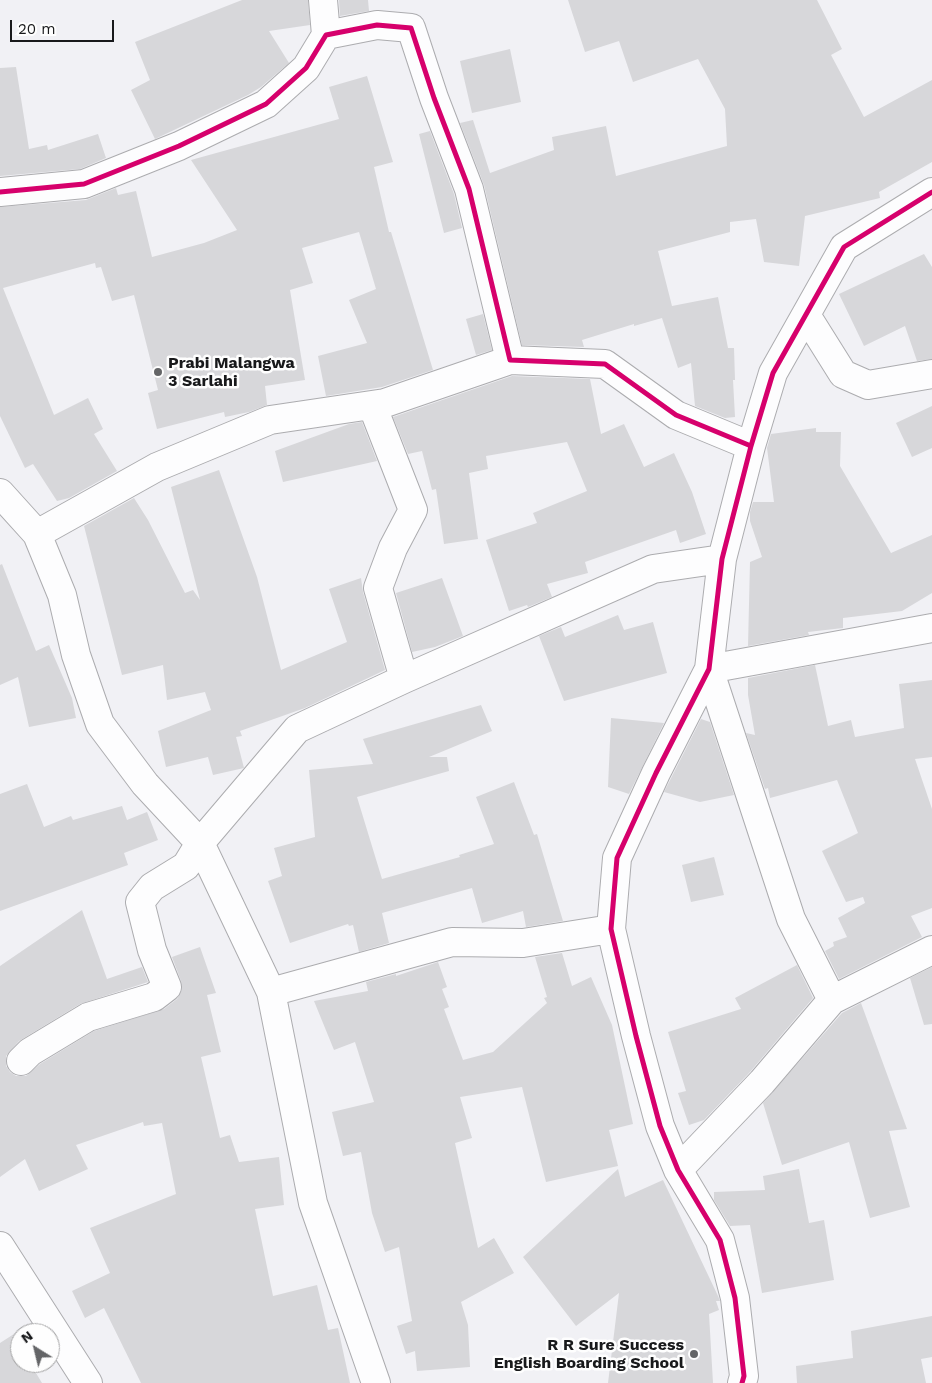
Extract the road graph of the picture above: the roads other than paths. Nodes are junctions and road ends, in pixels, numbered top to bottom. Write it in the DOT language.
graph roads {
  1 [pos="324,0"];
  2 [pos="326,35"];
  3 [pos="0,192"];
  4 [pos="932,192"];
  5 [pos="806,315"];
  6 [pos="510,360"];
  7 [pos="932,374"];
  8 [pos="385,403"];
  9 [pos="751,446"];
  10 [pos="0,492"];
  11 [pos="37,534"];
  12 [pos="722,560"];
  13 [pos="932,628"];
  14 [pos="710,669"];
  15 [pos="404,679"];
  16 [pos="200,843"];
  17 [pos="611,929"];
  18 [pos="932,950"];
  19 [pos="271,992"];
  20 [pos="832,1000"];
  21 [pos="21,1062"];
  22 [pos="678,1170"];
  23 [pos="0,1246"];
  24 [pos="88,1383"];
  25 [pos="376,1383"];
  26 [pos="742,1383"];
  1 -- 2 [label="street"];
  2 -- 3 [label="street"];
  2 -- 6 [label="street"];
  4 -- 5 [label="street"];
  5 -- 7 [label="street"];
  5 -- 9 [label="street"];
  6 -- 8 [label="street"];
  6 -- 9 [label="street"];
  8 -- 11 [label="street"];
  8 -- 15 [label="street"];
  9 -- 12 [label="street"];
  10 -- 11 [label="street"];
  11 -- 16 [label="street"];
  12 -- 14 [label="street"];
  12 -- 15 [label="street"];
  13 -- 14 [label="street"];
  14 -- 17 [label="street"];
  14 -- 20 [label="street"];
  15 -- 16 [label="street"];
  16 -- 19 [label="street"];
  16 -- 21 [label="street"];
  17 -- 19 [label="street"];
  17 -- 22 [label="street"];
  18 -- 20 [label="street"];
  19 -- 25 [label="street"];
  20 -- 22 [label="street"];
  22 -- 26 [label="street"];
  23 -- 24 [label="street"];
}
